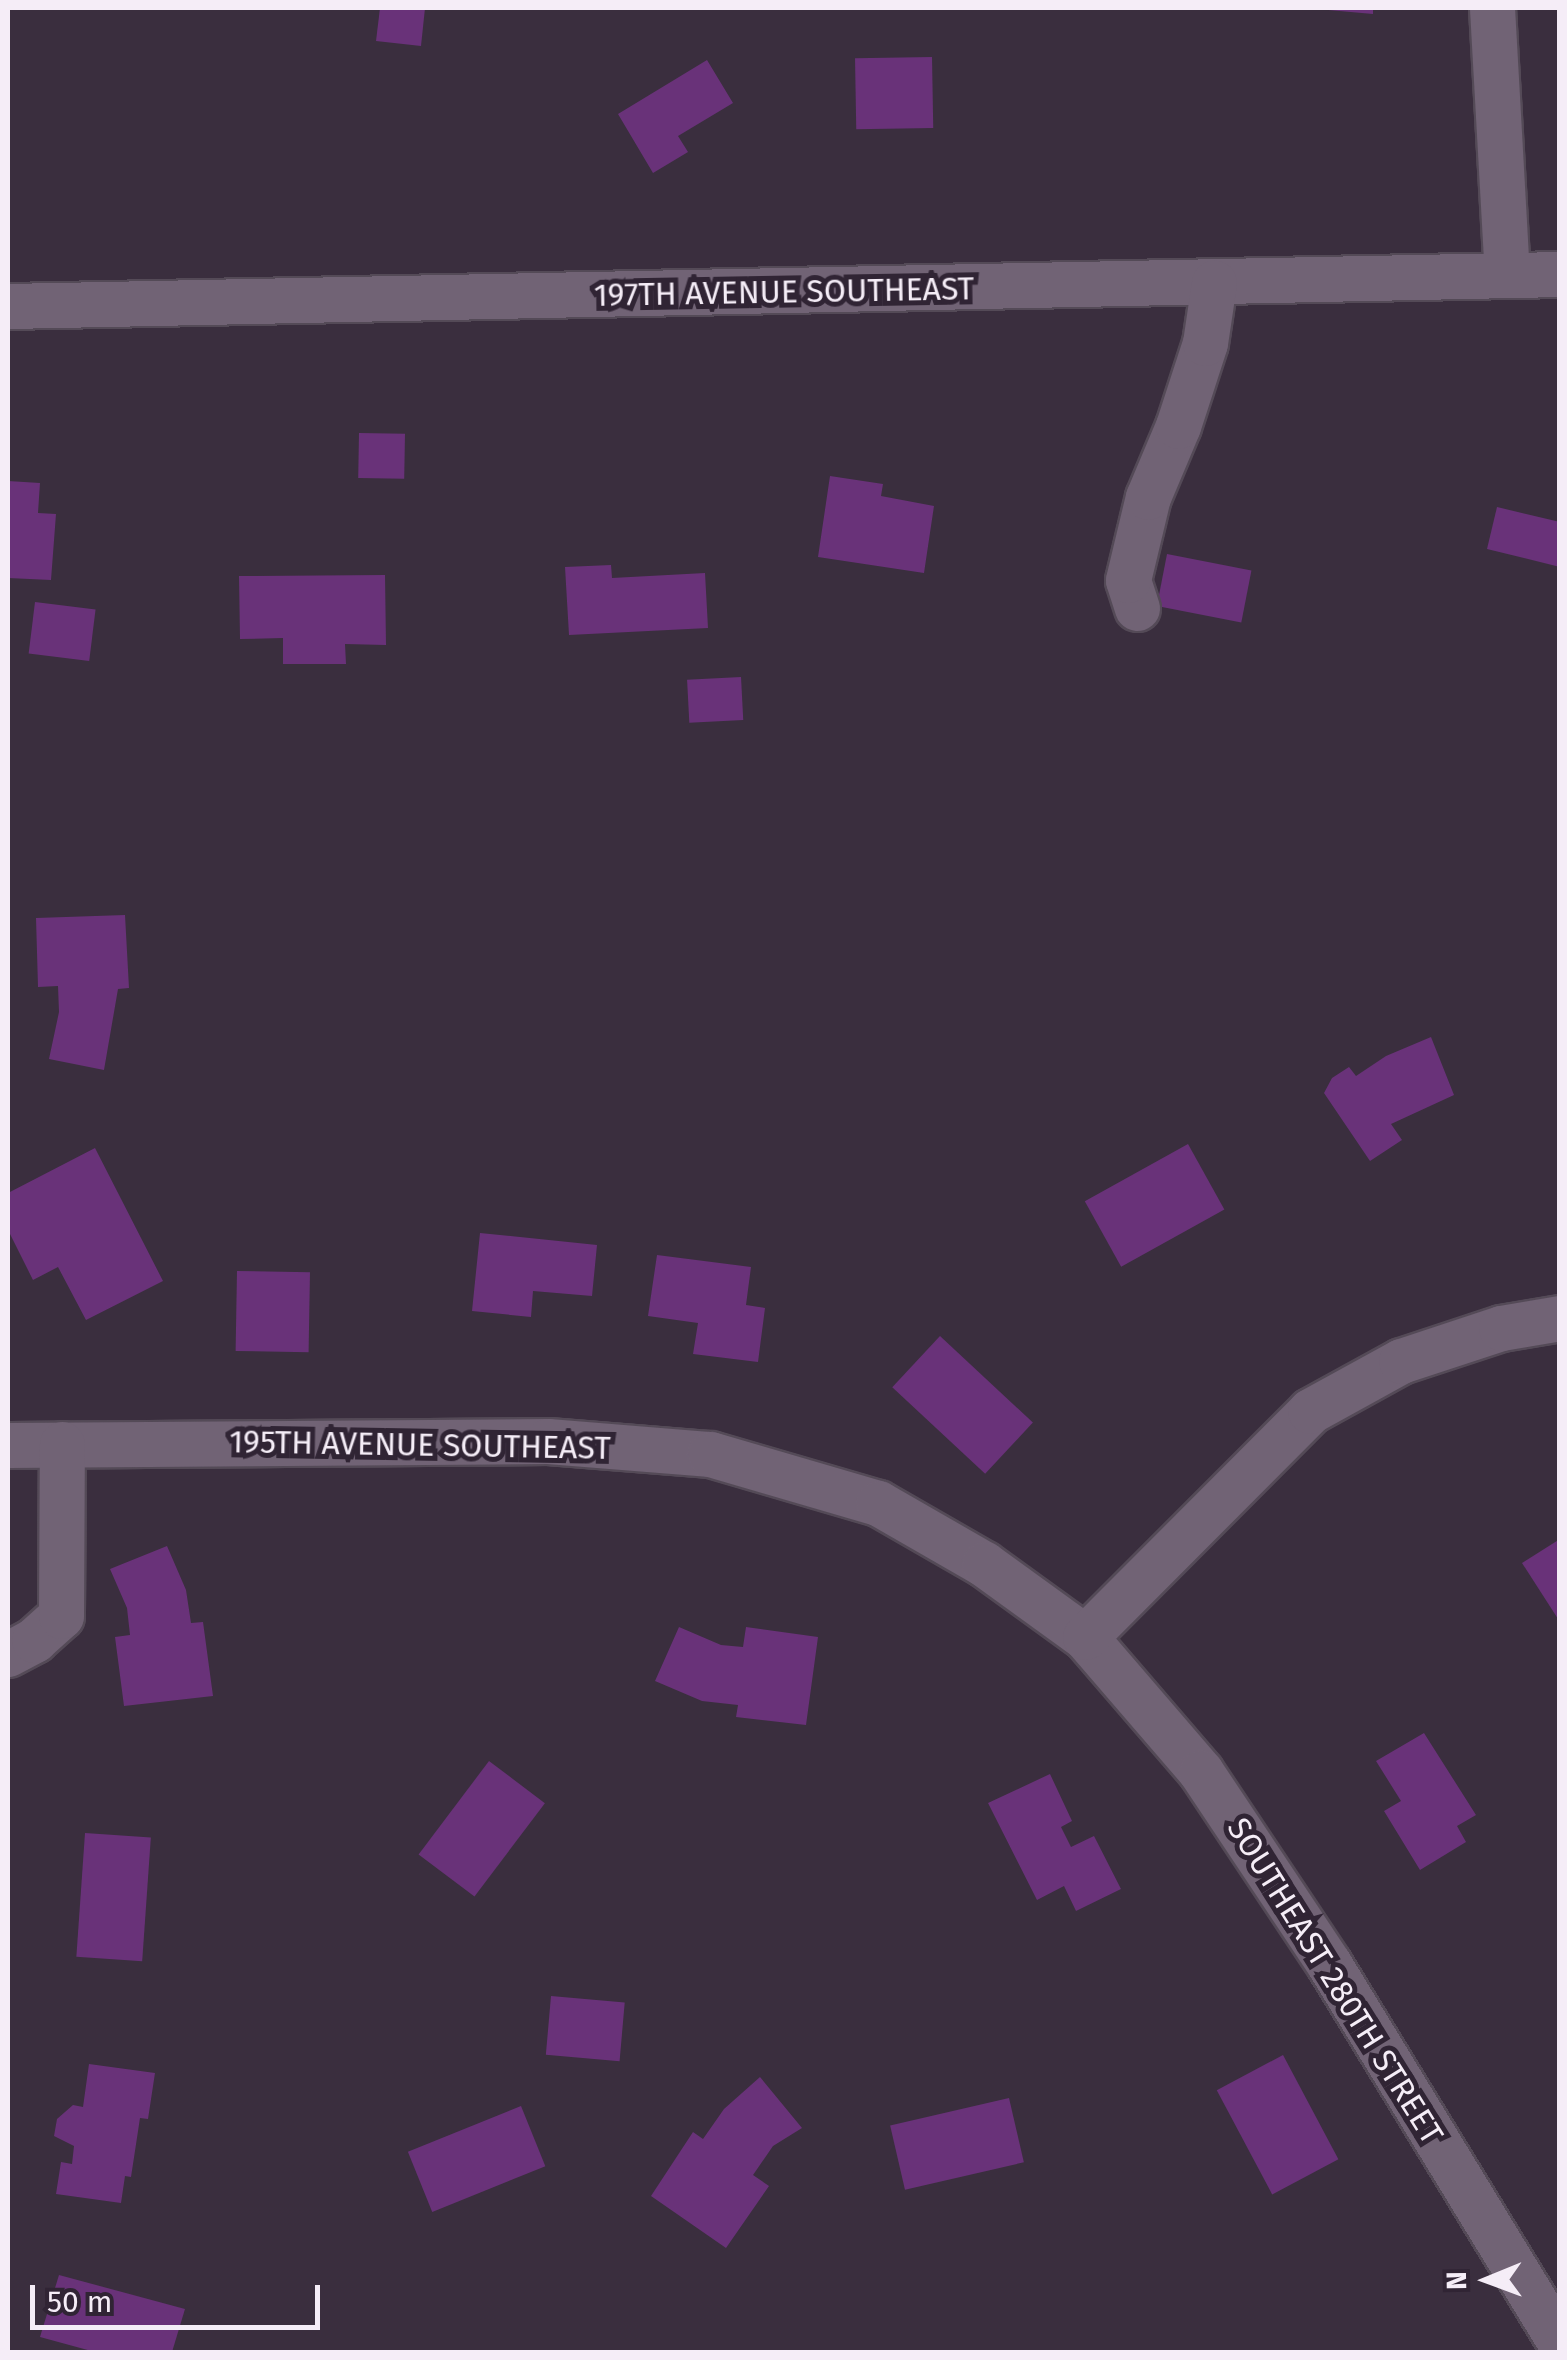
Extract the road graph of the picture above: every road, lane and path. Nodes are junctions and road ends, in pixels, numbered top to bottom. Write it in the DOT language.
graph roads {
  1 [pos="1492,8"];
  2 [pos="1560,274"];
  3 [pos="1507,276"];
  4 [pos="1214,283"];
  5 [pos="8,306"];
  6 [pos="1137,608"];
  7 [pos="1560,1318"];
  8 [pos="62,1444"];
  9 [pos="8,1445"];
  10 [pos="1085,1637"];
  11 [pos="8,1654"];
  12 [pos="1560,2344"];
  1 -- 3 [label="street"];
  2 -- 3 [label="street, 197TH AVENUE SOUTHEAST"];
  3 -- 4 [label="street, 197TH AVENUE SOUTHEAST"];
  4 -- 5 [label="street, 197TH AVENUE SOUTHEAST"];
  4 -- 6 [label="street"];
  7 -- 10 [label="street"];
  8 -- 9 [label="street, 195TH AVENUE SOUTHEAST"];
  8 -- 10 [label="street, 195TH AVENUE SOUTHEAST"];
  8 -- 11 [label="street"];
  10 -- 12 [label="street, SOUTHEAST 280TH STREET"];
}
